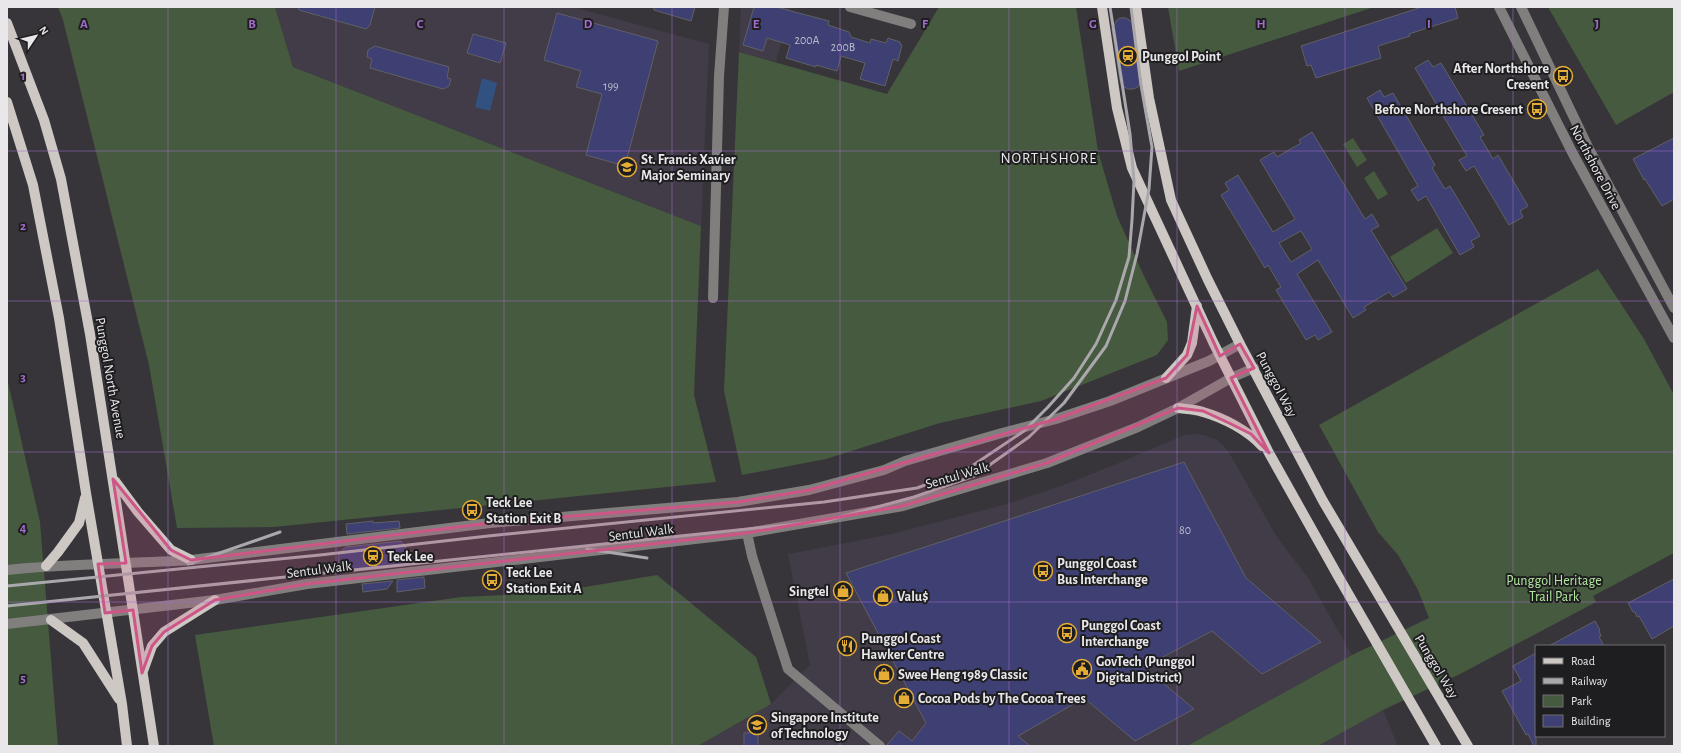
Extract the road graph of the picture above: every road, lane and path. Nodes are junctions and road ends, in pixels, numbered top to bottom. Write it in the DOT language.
graph roads {
  1 [pos="724,7"];
  2 [pos="1102,7"];
  3 [pos="1136,7"];
  4 [pos="1499,7"];
  5 [pos="1521,7"];
  6 [pos="856,8"];
  7 [pos="7,23"];
  8 [pos="911,24"];
  9 [pos="7,102"];
  10 [pos="713,298"];
  11 [pos="1197,306"];
  12 [pos="1674,308"];
  13 [pos="1674,338"];
  14 [pos="1240,344"];
  15 [pos="1220,356"];
  16 [pos="1254,368"];
  17 [pos="1166,378"];
  18 [pos="1231,378"];
  19 [pos="1178,408"];
  20 [pos="1270,453"];
  21 [pos="114,479"];
  22 [pos="86,493"];
  23 [pos="747,533"];
  24 [pos="191,560"];
  25 [pos="98,564"];
  26 [pos="126,564"];
  27 [pos="46,566"];
  28 [pos="7,570"];
  29 [pos="215,600"];
  30 [pos="133,610"];
  31 [pos="105,613"];
  32 [pos="51,620"];
  33 [pos="7,624"];
  34 [pos="142,673"];
  35 [pos="122,704"];
  36 [pos="127,746"];
  37 [pos="154,746"];
  38 [pos="880,746"];
  39 [pos="1436,746"];
  40 [pos="1468,746"];
  1 -- 10 [label="street"];
  2 -- 11 [label="main road"];
  3 -- 14 [label="main road, Punggol Way"];
  4 -- 13 [label="street, Northshore Drive"];
  5 -- 12 [label="street, Northshore Drive"];
  6 -- 8 [label="street"];
  7 -- 21 [label="main road, Punggol North Avenue"];
  9 -- 22 [label="main road"];
  11 -- 15 [label="main road"];
  11 -- 17 [label="main road"];
  14 -- 15 [label="street, Sentul Walk"];
  14 -- 16 [label="main road, Punggol Way"];
  15 -- 17 [label="street, Sentul Walk"];
  15 -- 18 [label="main road"];
  16 -- 18 [label="street, Sentul Walk"];
  16 -- 40 [label="main road, Punggol Way"];
  17 -- 24 [label="street, Sentul Walk"];
  18 -- 19 [label="street, Sentul Walk"];
  18 -- 20 [label="main road"];
  19 -- 20 [label="main road"];
  19 -- 23 [label="street, Sentul Walk"];
  20 -- 39 [label="main road"];
  21 -- 24 [label="main road"];
  21 -- 26 [label="main road, Punggol North Avenue"];
  22 -- 25 [label="main road"];
  22 -- 27 [label="main road"];
  23 -- 29 [label="street, Sentul Walk"];
  23 -- 38 [label="street"];
  24 -- 26 [label="street, Sentul Walk"];
  25 -- 26 [label="street, Sentul Walk"];
  25 -- 27 [label="street, Sentul Walk"];
  25 -- 31 [label="main road"];
  26 -- 30 [label="main road, Punggol North Avenue"];
  27 -- 28 [label="street, Sentul Walk"];
  29 -- 30 [label="street, Sentul Walk"];
  29 -- 34 [label="main road"];
  30 -- 31 [label="street, Sentul Walk"];
  30 -- 34 [label="main road, Punggol North Avenue"];
  31 -- 32 [label="street, Sentul Walk"];
  31 -- 35 [label="main road"];
  32 -- 33 [label="street, Sentul Walk"];
  32 -- 35 [label="main road"];
  34 -- 37 [label="main road, Punggol North Avenue"];
  35 -- 36 [label="main road"];
}
